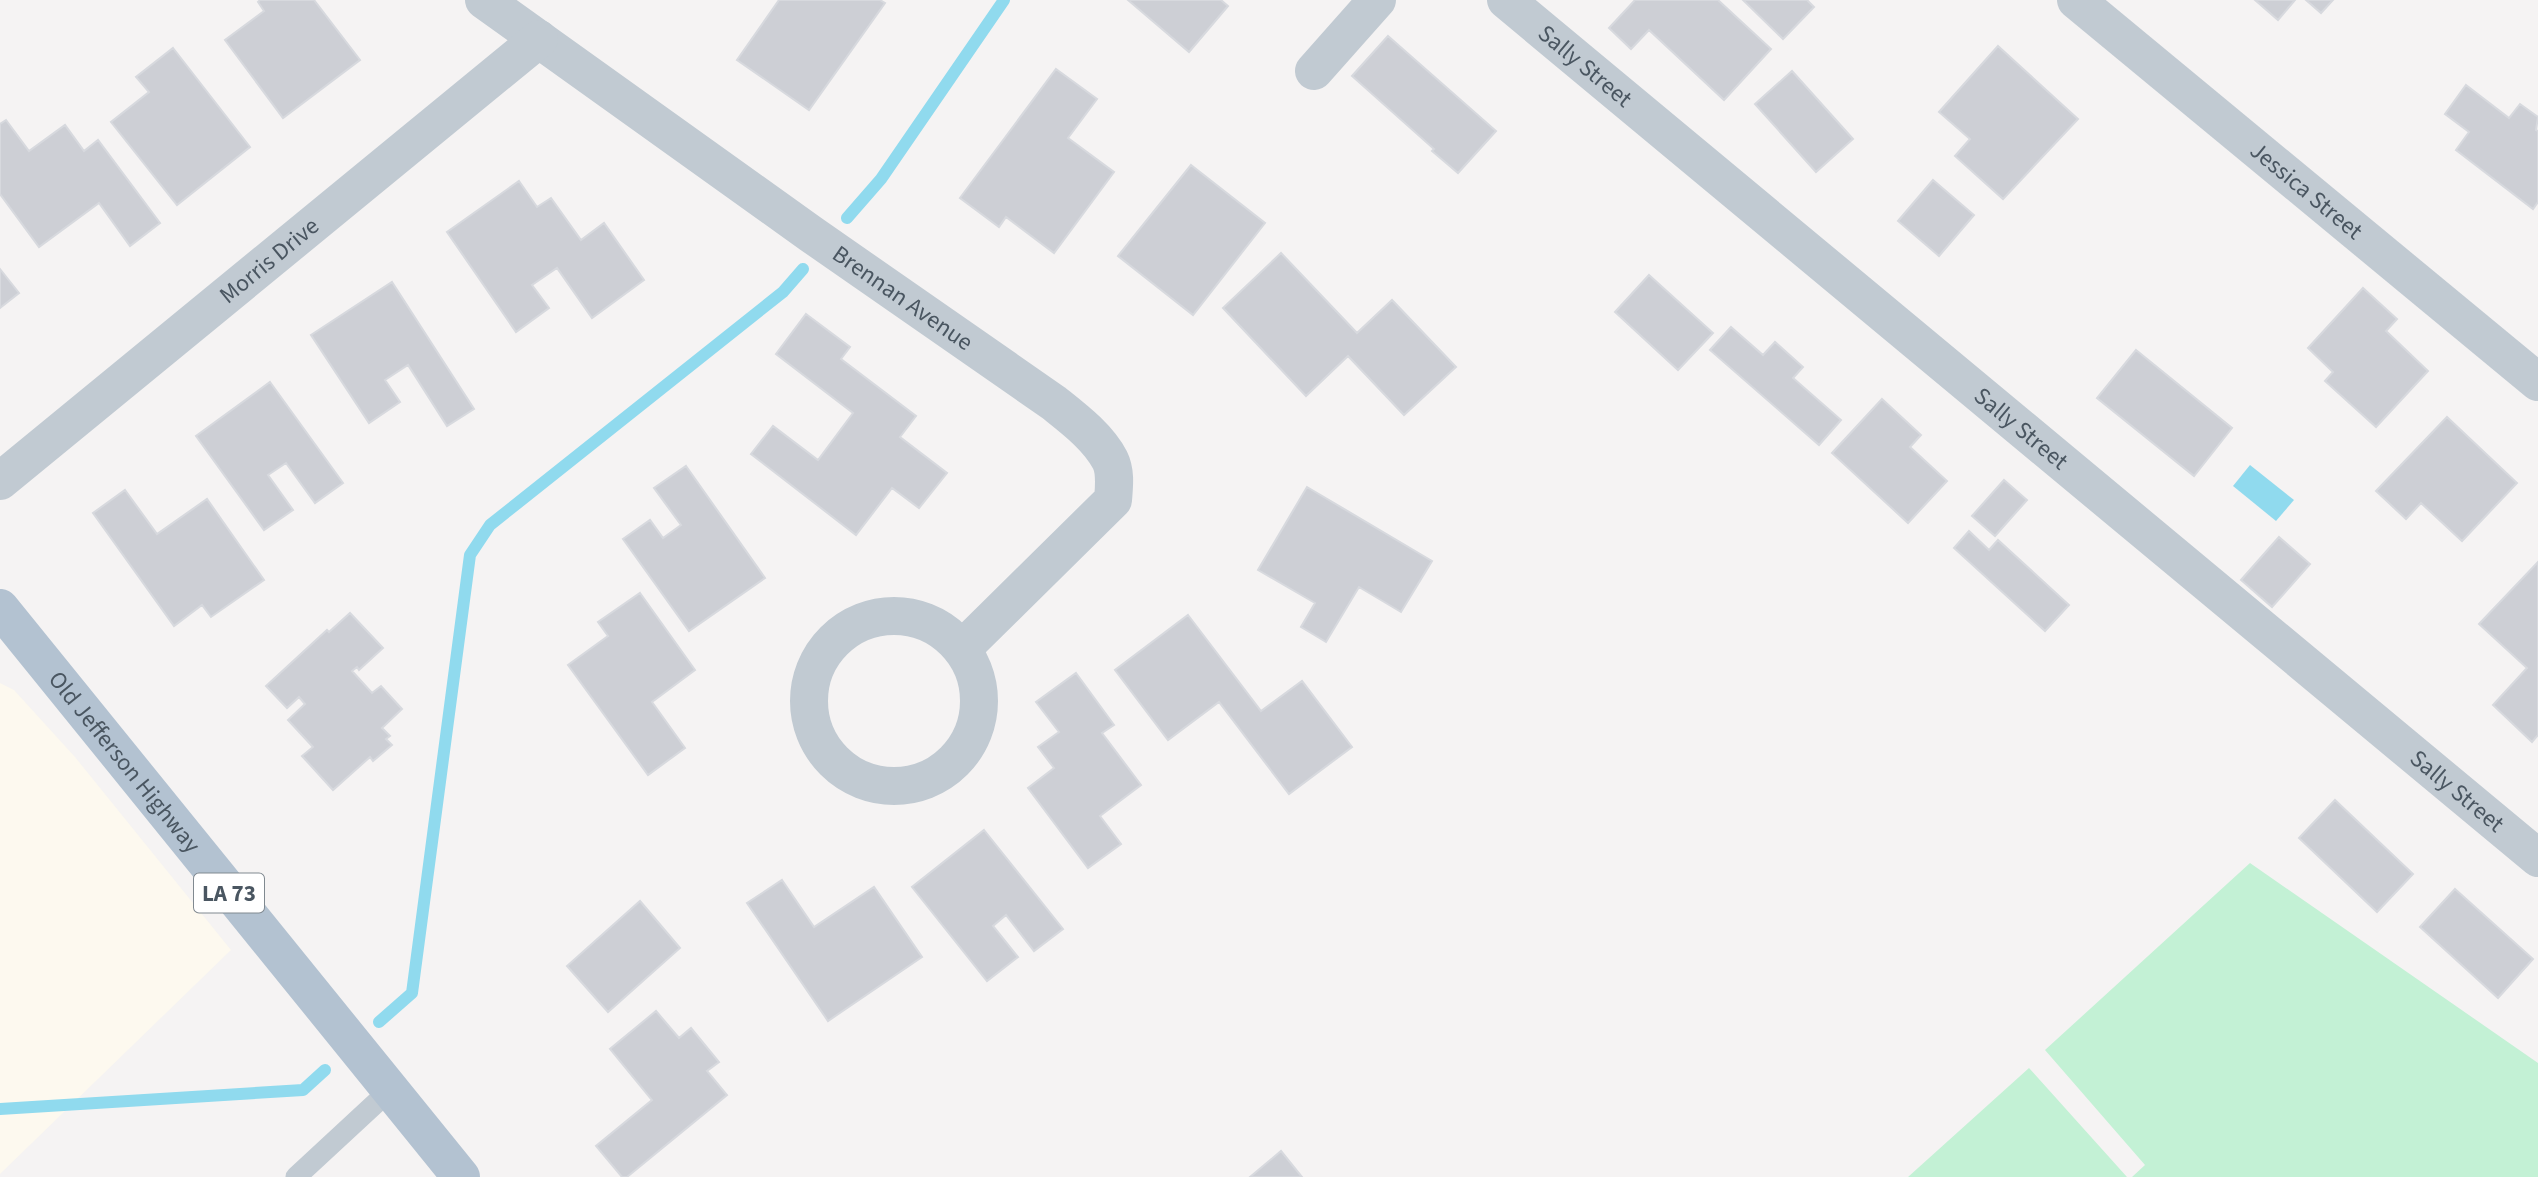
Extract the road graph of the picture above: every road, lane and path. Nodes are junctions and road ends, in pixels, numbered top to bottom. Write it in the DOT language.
graph roads {
  1 [pos="484,0"];
  2 [pos="1377,0"];
  3 [pos="1506,0"];
  4 [pos="2076,0"];
  5 [pos="539,39"];
  6 [pos="1314,71"];
  7 [pos="2538,382"];
  8 [pos="0,481"];
  9 [pos="0,608"];
  10 [pos="962,649"];
  11 [pos="2538,858"];
  12 [pos="391,1089"];
  13 [pos="296,1177"];
  14 [pos="461,1177"];
  1 -- 5 [label="street, Brennan Avenue"];
  2 -- 6 [label="street"];
  3 -- 11 [label="street, Sally Street"];
  4 -- 7 [label="street, Jessica Street"];
  5 -- 8 [label="street, Morris Drive"];
  5 -- 10 [label="street, Brennan Avenue"];
  9 -- 12 [label="main road, Old Jefferson Highway / LA 73"];
  10 -- 10 [label="street"];
  12 -- 13 [label="lane"];
  12 -- 14 [label="main road, Old Jefferson Highway / LA 73"];
}
